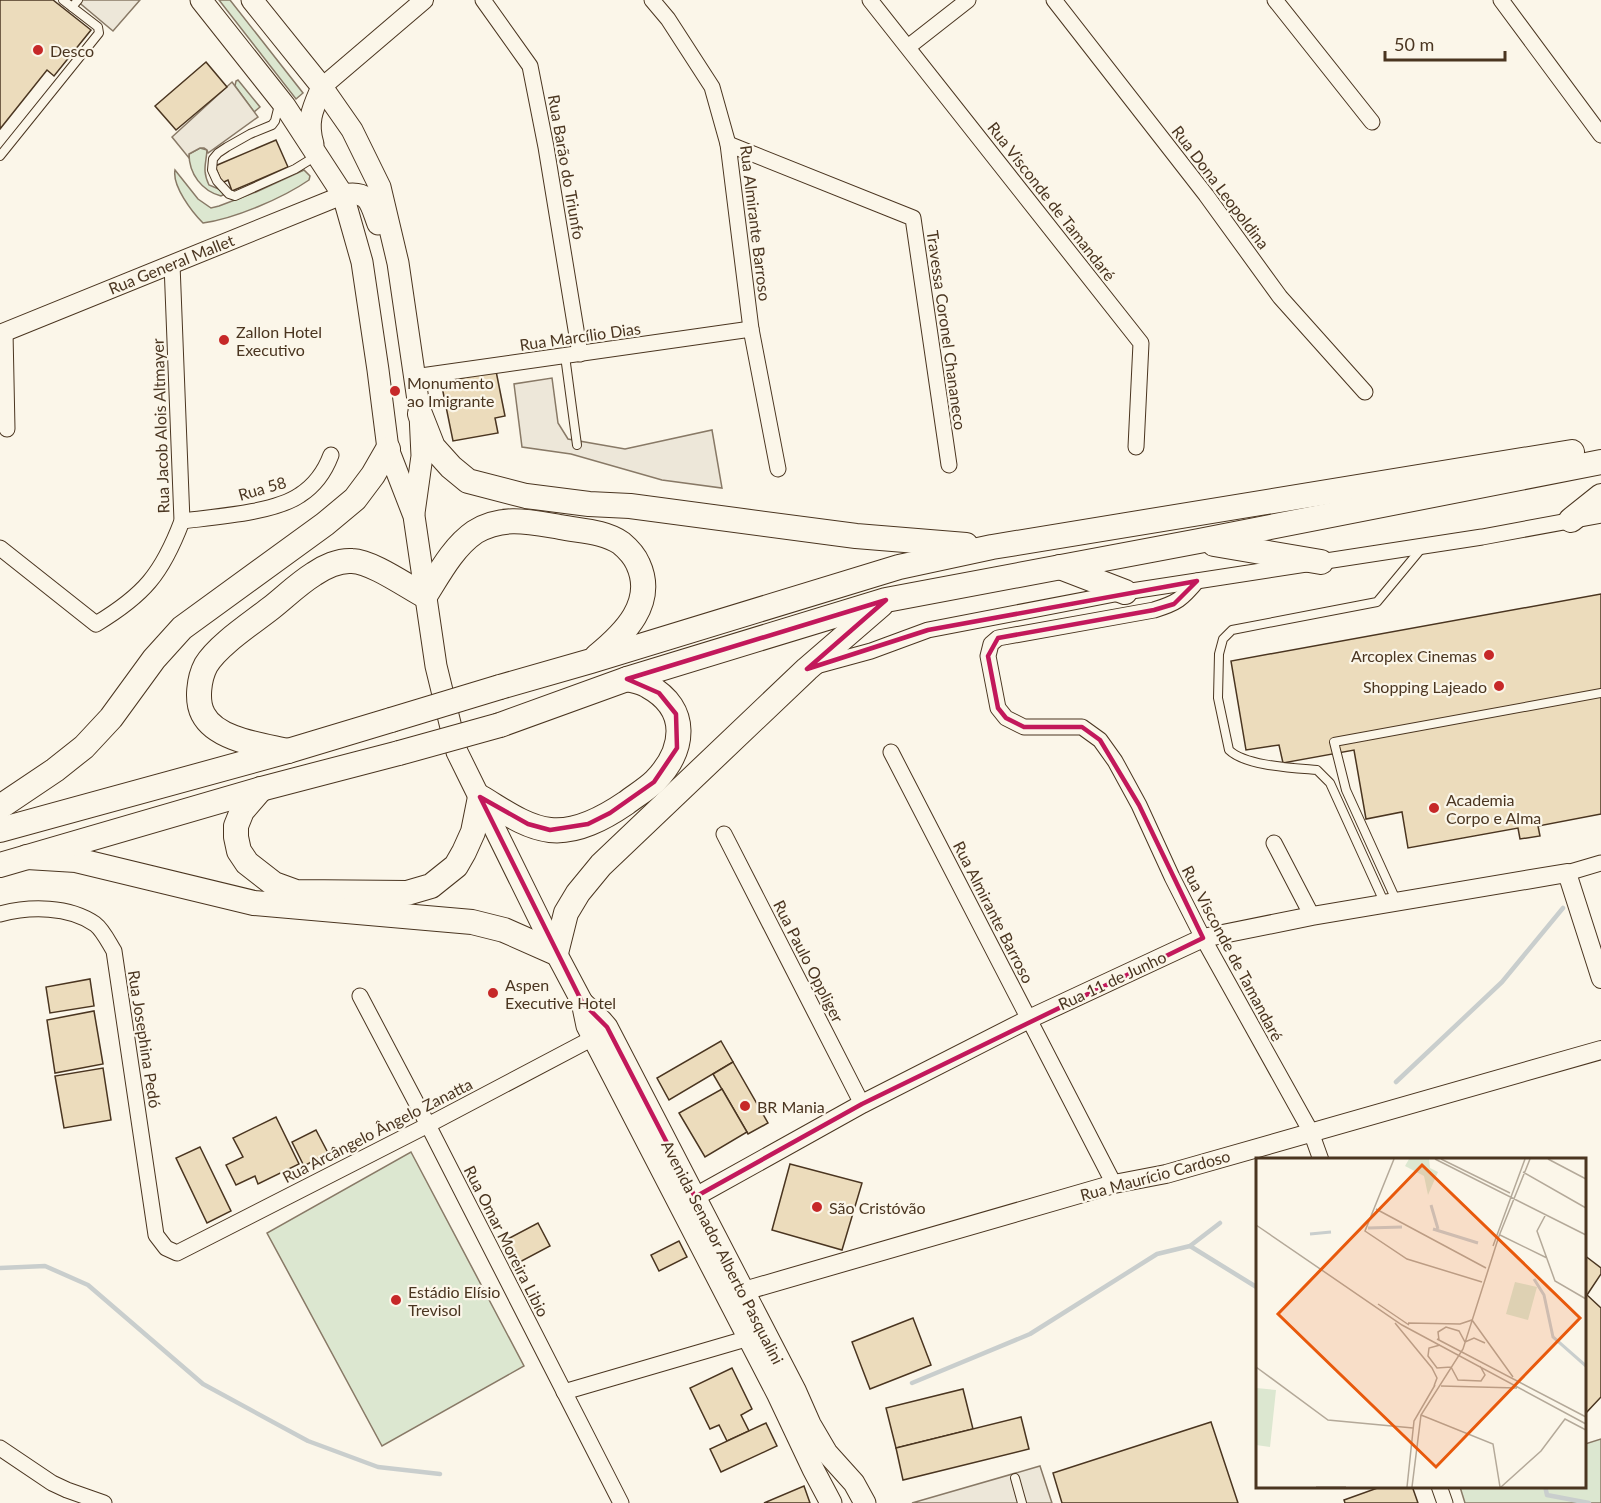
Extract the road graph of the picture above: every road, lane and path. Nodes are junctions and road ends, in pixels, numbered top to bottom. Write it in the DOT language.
graph roads {
  1 [pos="63,0"];
  2 [pos="78,0"];
  3 [pos="201,0"];
  4 [pos="252,0"];
  5 [pos="424,0"];
  6 [pos="483,0"];
  7 [pos="652,0"];
  8 [pos="870,0"];
  9 [pos="968,0"];
  10 [pos="1054,0"];
  11 [pos="1275,0"];
  12 [pos="1501,0"];
  13 [pos="72,8"];
  14 [pos="908,47"];
  15 [pos="321,87"];
  16 [pos="278,98"];
  17 [pos="1372,122"];
  18 [pos="1601,135"];
  19 [pos="728,144"];
  20 [pos="316,153"];
  21 [pos="0,156"];
  22 [pos="343,195"];
  23 [pos="398,263"];
  24 [pos="172,264"];
  25 [pos="751,329"];
  26 [pos="2,333"];
  27 [pos="373,336"];
  28 [pos="573,355"];
  29 [pos="414,377"];
  30 [pos="1365,392"];
  31 [pos="420,414"];
  32 [pos="8,429"];
  33 [pos="577,445"];
  34 [pos="1136,447"];
  35 [pos="1601,447"];
  36 [pos="388,449"];
  37 [pos="331,455"];
  38 [pos="1601,462"];
  39 [pos="949,465"];
  40 [pos="778,469"];
  41 [pos="1601,496"];
  42 [pos="1601,515"];
  43 [pos="414,516"];
  44 [pos="1571,520"];
  45 [pos="182,521"];
  46 [pos="1199,541"];
  47 [pos="1424,545"];
  48 [pos="992,547"];
  49 [pos="0,548"];
  50 [pos="1321,562"];
  51 [pos="1060,567"];
  52 [pos="1197,581"];
  53 [pos="1125,592"];
  54 [pos="425,597"];
  55 [pos="886,600"];
  56 [pos="591,661"];
  57 [pos="807,669"];
  58 [pos="627,679"];
  59 [pos="1601,693"];
  60 [pos="288,751"];
  61 [pos="891,752"];
  62 [pos="261,789"];
  63 [pos="480,796"];
  64 [pos="0,807"];
  65 [pos="0,830"];
  66 [pos="724,834"];
  67 [pos="1274,843"];
  68 [pos="27,857"];
  69 [pos="1601,863"];
  70 [pos="0,865"];
  71 [pos="1567,873"];
  72 [pos="1391,903"];
  73 [pos="0,914"];
  74 [pos="1312,916"];
  75 [pos="1203,938"];
  76 [pos="556,953"];
  77 [pos="1601,979"];
  78 [pos="360,996"];
  79 [pos="582,1002"];
  80 [pos="1029,1019"];
  81 [pos="593,1038"];
  82 [pos="1601,1050"];
  83 [pos="862,1104"];
  84 [pos="428,1125"];
  85 [pos="1311,1132"];
  86 [pos="1321,1158"];
  87 [pos="1114,1184"];
  88 [pos="695,1197"];
  89 [pos="177,1253"];
  90 [pos="744,1291"];
  91 [pos="749,1338"];
  92 [pos="564,1392"];
  93 [pos="0,1448"];
  94 [pos="1015,1478"];
  95 [pos="1440,1488"];
  96 [pos="104,1503"];
  97 [pos="621,1503"];
  98 [pos="831,1503"];
  99 [pos="865,1503"];
  100 [pos="1022,1503"];
  101 [pos="1445,1503"];
  1 -- 13 [label="lane"];
  2 -- 13 [label="lane"];
  3 -- 16 [label="main road, Avenida Senador Alberto Pasqualini"];
  4 -- 15 [label="main road, Avenida Senador Alberto Pasqualini"];
  5 -- 15 [label="street"];
  6 -- 28 [label="street, Rua Barão do Triunfo"];
  7 -- 19 [label="street, Rua Almirante Barroso"];
  8 -- 14 [label="street, Rua Visconde de Tamandaré"];
  9 -- 14 [label="street"];
  10 -- 30 [label="street, Rua Dona Leopoldina"];
  11 -- 17 [label="street"];
  12 -- 18 [label="street"];
  13 -- 21 [label="lane"];
  14 -- 34 [label="street, Rua Visconde de Tamandaré"];
  15 -- 20 [label="main road"];
  15 -- 23 [label="main road, Avenida Senador Alberto Pasqualini"];
  16 -- 20 [label="main road, Avenida Senador Alberto Pasqualini"];
  16 -- 20 [label="lane"];
  19 -- 25 [label="street, Rua Almirante Barroso"];
  19 -- 39 [label="street, Travessa Coronel Chananeco"];
  20 -- 22 [label="main road, Avenida Senador Alberto Pasqualini"];
  22 -- 23 [label="main road"];
  22 -- 24 [label="street, Rua General Mallet"];
  22 -- 27 [label="main road, Avenida Senador Alberto Pasqualini"];
  23 -- 29 [label="main road, Avenida Senador Alberto Pasqualini"];
  24 -- 26 [label="street, Rua General Mallet"];
  24 -- 45 [label="street, Rua Jacob Alois Altmayer"];
  25 -- 28 [label="street, Rua Marcílio Dias"];
  25 -- 40 [label="street, Rua Almirante Barroso"];
  26 -- 32 [label="street"];
  27 -- 29 [label="main road"];
  27 -- 36 [label="main road, Avenida Senador Alberto Pasqualini"];
  28 -- 29 [label="street, Rua Marcílio Dias"];
  28 -- 33 [label="lane"];
  29 -- 31 [label="main road, Avenida Senador Alberto Pasqualini"];
  31 -- 43 [label="main road, Avenida Senador Alberto Pasqualini"];
  31 -- 48 [label="highway"];
  35 -- 48 [label="highway"];
  36 -- 43 [label="main road, Avenida Senador Alberto Pasqualini"];
  36 -- 64 [label="highway"];
  37 -- 45 [label="street, Rua 58"];
  38 -- 46 [label="highway"];
  41 -- 44 [label="highway"];
  42 -- 44 [label="street"];
  43 -- 54 [label="main road, Avenida Senador Alberto Pasqualini"];
  44 -- 47 [label="street"];
  45 -- 49 [label="street, Rua Jacob Alois Altmayer"];
  46 -- 50 [label="highway"];
  46 -- 51 [label="highway"];
  47 -- 50 [label="street"];
  47 -- 72 [label="lane"];
  48 -- 56 [label="highway"];
  50 -- 52 [label="street"];
  51 -- 53 [label="highway"];
  51 -- 55 [label="highway"];
  52 -- 53 [label="street"];
  52 -- 75 [label="street, Rua Visconde de Tamandaré"];
  53 -- 57 [label="street"];
  54 -- 56 [label="highway"];
  54 -- 60 [label="highway"];
  54 -- 63 [label="main road, Avenida Senador Alberto Pasqualini"];
  55 -- 57 [label="highway"];
  55 -- 58 [label="highway"];
  56 -- 60 [label="highway, bridge"];
  57 -- 76 [label="highway"];
  58 -- 62 [label="highway, bridge"];
  58 -- 63 [label="highway"];
  59 -- 72 [label="lane"];
  60 -- 65 [label="highway"];
  61 -- 80 [label="street, Rua Almirante Barroso"];
  62 -- 63 [label="highway"];
  62 -- 68 [label="highway"];
  63 -- 76 [label="main road, Avenida Senador Alberto Pasqualini"];
  66 -- 83 [label="street, Rua Paulo Oppliger"];
  67 -- 74 [label="street"];
  68 -- 70 [label="highway"];
  68 -- 76 [label="highway"];
  69 -- 71 [label="street"];
  71 -- 72 [label="street, Rua 11 de Junho"];
  71 -- 77 [label="street"];
  72 -- 74 [label="street, Rua 11 de Junho"];
  73 -- 89 [label="street, Rua Josephina Pedó"];
  74 -- 75 [label="street, Rua 11 de Junho"];
  75 -- 80 [label="street, Rua 11 de Junho"];
  75 -- 85 [label="street, Rua Visconde de Tamandaré"];
  76 -- 79 [label="main road, Avenida Senador Alberto Pasqualini"];
  78 -- 84 [label="street, Rua Omar Moreira Libio"];
  79 -- 81 [label="main road, Avenida Senador Alberto Pasqualini"];
  79 -- 88 [label="main road, Avenida Senador Alberto Pasqualini"];
  80 -- 83 [label="street, Rua 11 de Junho"];
  80 -- 87 [label="street, Rua Almirante Barroso"];
  81 -- 84 [label="street, Rua Arcângelo Ângelo Zanatta"];
  81 -- 91 [label="main road, Avenida Senador Alberto Pasqualini"];
  82 -- 85 [label="street, Rua Maurício Cardoso"];
  83 -- 88 [label="street, Rua 11 de Junho"];
  84 -- 89 [label="street, Rua Arcângelo Ângelo Zanatta"];
  84 -- 92 [label="street, Rua Omar Moreira Libio"];
  85 -- 86 [label="street, Rua Visconde de Tamandaré"];
  85 -- 87 [label="street, Rua Maurício Cardoso"];
  87 -- 90 [label="street, Rua Maurício Cardoso"];
  88 -- 90 [label="main road, Avenida Senador Alberto Pasqualini"];
  90 -- 99 [label="main road, Avenida Senador Alberto Pasqualini"];
  91 -- 92 [label="street"];
  91 -- 98 [label="main road, Avenida Senador Alberto Pasqualini"];
  92 -- 97 [label="street, Rua Omar Moreira Libio"];
  93 -- 96 [label="street"];
  94 -- 100 [label="lane"];
  95 -- 101 [label="street"];
}
